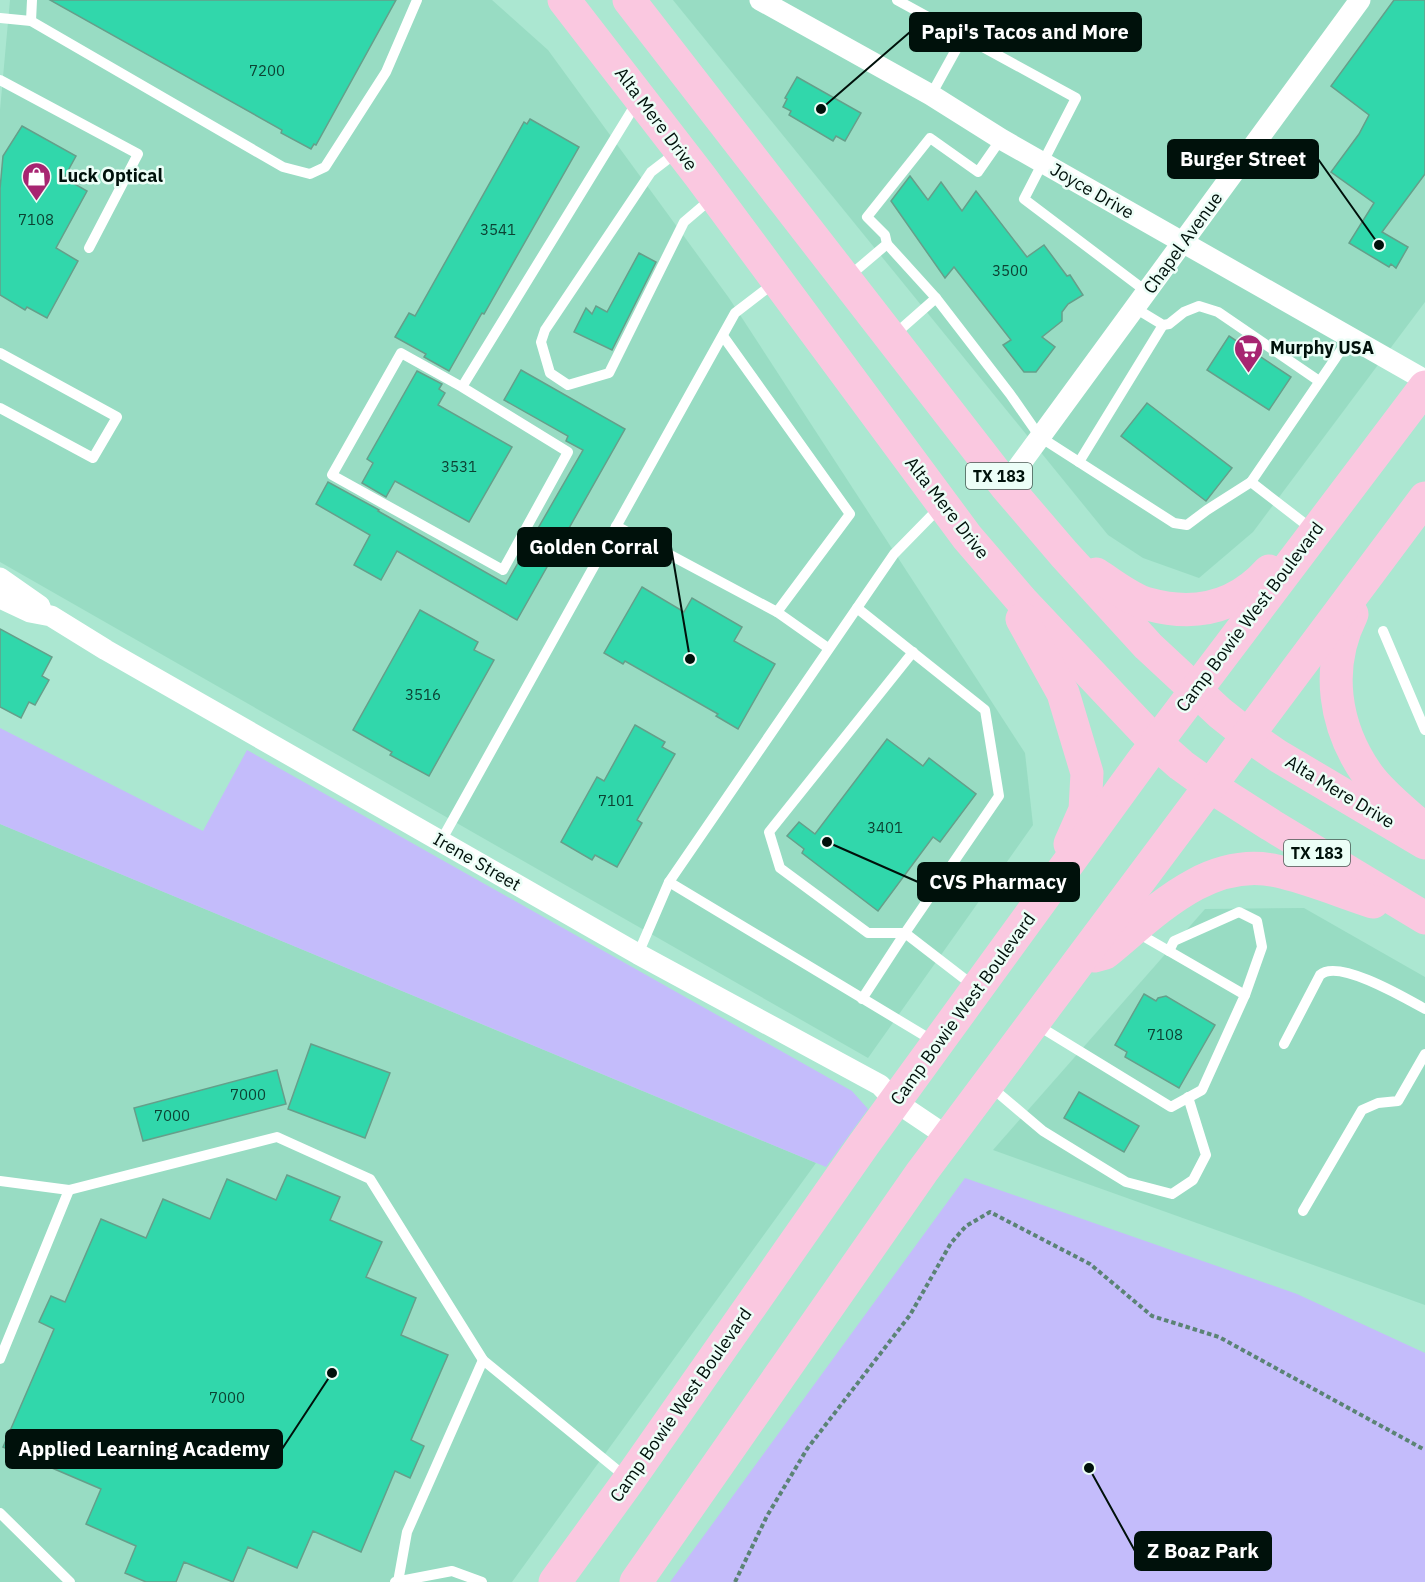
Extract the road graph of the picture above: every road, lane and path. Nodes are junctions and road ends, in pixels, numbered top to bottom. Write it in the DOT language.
graph roads {
  1 [pos="32,0"];
  2 [pos="417,0"];
  3 [pos="564,0"];
  4 [pos="629,0"];
  5 [pos="760,0"];
  6 [pos="897,0"];
  7 [pos="1360,0"];
  8 [pos="0,18"];
  9 [pos="31,21"];
  10 [pos="963,37"];
  11 [pos="0,80"];
  12 [pos="931,95"];
  13 [pos="640,97"];
  14 [pos="1001,139"];
  15 [pos="680,150"];
  16 [pos="1043,163"];
  17 [pos="715,197"];
  18 [pos="1183,243"];
  19 [pos="887,244"];
  20 [pos="89,248"];
  21 [pos="846,279"];
  22 [pos="777,281"];
  23 [pos="936,298"];
  24 [pos="1141,300"];
  25 [pos="1162,325"];
  26 [pos="723,336"];
  27 [pos="891,337"];
  28 [pos="1350,337"];
  29 [pos="0,353"];
  30 [pos="1425,380"];
  31 [pos="1319,381"];
  32 [pos="462,387"];
  33 [pos="1425,387"];
  34 [pos="0,408"];
  35 [pos="1040,437"];
  36 [pos="1079,462"];
  37 [pos="1251,482"];
  38 [pos="1005,485"];
  39 [pos="943,504"];
  40 [pos="1416,517"];
  41 [pos="616,526"];
  42 [pos="1312,529"];
  43 [pos="1064,554"];
  44 [pos="994,567"];
  45 [pos="0,578"];
  46 [pos="0,598"];
  47 [pos="856,608"];
  48 [pos="777,612"];
  49 [pos="51,616"];
  50 [pos="1383,631"];
  51 [pos="828,648"];
  52 [pos="912,652"];
  53 [pos="1195,689"];
  54 [pos="1425,730"];
  55 [pos="1249,736"];
  56 [pos="1156,743"];
  57 [pos="1210,786"];
  58 [pos="1421,827"];
  59 [pos="441,841"];
  60 [pos="669,882"];
  61 [pos="1047,894"];
  62 [pos="1425,919"];
  63 [pos="1133,930"];
  64 [pos="905,933"];
  65 [pos="1169,951"];
  66 [pos="638,954"];
  67 [pos="1081,960"];
  68 [pos="978,989"];
  69 [pos="1245,995"];
  70 [pos="862,999"];
  71 [pos="1425,1009"];
  72 [pos="1035,1023"];
  73 [pos="938,1044"];
  74 [pos="1284,1044"];
  75 [pos="1425,1054"];
  76 [pos="988,1085"];
  77 [pos="1188,1098"];
  78 [pos="896,1102"];
  79 [pos="948,1137"];
  80 [pos="0,1181"];
  81 [pos="69,1190"];
  82 [pos="1303,1211"];
  83 [pos="0,1359"];
  84 [pos="483,1360"];
  85 [pos="1425,1450"];
  86 [pos="629,1480"];
  87 [pos="0,1513"];
  88 [pos="70,1582"];
  89 [pos="397,1582"];
  90 [pos="482,1582"];
  91 [pos="555,1582"];
  92 [pos="636,1582"];
  93 [pos="735,1582"];
  1 -- 9 [label="lane"];
  2 -- 9 [label="lane"];
  3 -- 13 [label="main road, Alta Mere Drive / TX 183"];
  4 -- 21 [label="main road, Alta Mere Drive / TX 183"];
  5 -- 12 [label="street, Joyce Drive"];
  6 -- 10 [label="lane"];
  7 -- 18 [label="street, Chapel Avenue"];
  8 -- 9 [label="lane"];
  10 -- 12 [label="lane"];
  10 -- 16 [label="lane"];
  11 -- 20 [label="lane"];
  12 -- 14 [label="street, Joyce Drive"];
  13 -- 15 [label="main road, Alta Mere Drive / TX 183"];
  13 -- 32 [label="lane"];
  14 -- 16 [label="street, Joyce Drive"];
  14 -- 19 [label="lane"];
  15 -- 17 [label="main road, Alta Mere Drive / TX 183"];
  15 -- 17 [label="lane"];
  16 -- 18 [label="street, Joyce Drive"];
  16 -- 24 [label="lane"];
  17 -- 22 [label="main road, Alta Mere Drive / TX 183"];
  18 -- 24 [label="street, Chapel Avenue"];
  18 -- 28 [label="street, Joyce Drive"];
  19 -- 21 [label="lane"];
  19 -- 23 [label="lane"];
  21 -- 27 [label="main road, Alta Mere Drive / TX 183"];
  22 -- 26 [label="lane"];
  22 -- 39 [label="main road, Alta Mere Drive / TX 183"];
  23 -- 27 [label="lane"];
  23 -- 35 [label="lane"];
  24 -- 25 [label="lane"];
  24 -- 35 [label="street, Chapel Avenue"];
  25 -- 31 [label="lane"];
  25 -- 36 [label="lane"];
  26 -- 41 [label="lane"];
  26 -- 48 [label="lane"];
  27 -- 38 [label="main road, Alta Mere Drive / TX 183"];
  28 -- 30 [label="street, Joyce Drive"];
  28 -- 31 [label="lane"];
  29 -- 34 [label="lane"];
  31 -- 37 [label="lane"];
  32 -- 32 [label="lane"];
  33 -- 42 [label="main road"];
  35 -- 36 [label="lane"];
  35 -- 38 [label="street, Chapel Avenue"];
  36 -- 37 [label="lane"];
  37 -- 42 [label="lane"];
  38 -- 43 [label="main road, Alta Mere Drive / TX 183"];
  39 -- 44 [label="main road, Alta Mere Drive / TX 183"];
  39 -- 47 [label="lane"];
  40 -- 55 [label="main road"];
  40 -- 58 [label="main road"];
  41 -- 48 [label="lane"];
  41 -- 59 [label="lane"];
  42 -- 43 [label="main road"];
  42 -- 53 [label="main road, Camp Bowie West Boulevard"];
  43 -- 53 [label="main road, Alta Mere Drive / TX 183"];
  44 -- 56 [label="main road, Alta Mere Drive / TX 183"];
  44 -- 61 [label="main road"];
  45 -- 49 [label="street"];
  46 -- 49 [label="street, Irene Street"];
  47 -- 51 [label="lane"];
  47 -- 52 [label="lane"];
  48 -- 51 [label="lane"];
  49 -- 59 [label="street, Irene Street"];
  50 -- 54 [label="lane"];
  51 -- 60 [label="lane"];
  52 -- 64 [label="lane"];
  52 -- 64 [label="lane"];
  53 -- 55 [label="main road, Alta Mere Drive / TX 183"];
  53 -- 56 [label="main road, Camp Bowie West Boulevard"];
  55 -- 57 [label="main road"];
  55 -- 58 [label="main road, Alta Mere Drive / TX 183"];
  56 -- 57 [label="main road, Alta Mere Drive / TX 183"];
  56 -- 61 [label="main road, Camp Bowie West Boulevard"];
  57 -- 62 [label="main road, Alta Mere Drive / TX 183"];
  57 -- 67 [label="main road"];
  59 -- 66 [label="street, Irene Street"];
  60 -- 66 [label="lane"];
  60 -- 70 [label="lane"];
  61 -- 68 [label="main road, Camp Bowie West Boulevard"];
  62 -- 63 [label="main road"];
  63 -- 65 [label="lane"];
  63 -- 67 [label="main road"];
  64 -- 68 [label="lane"];
  64 -- 70 [label="lane"];
  65 -- 69 [label="lane"];
  65 -- 69 [label="lane"];
  66 -- 78 [label="street, Irene Street"];
  67 -- 72 [label="main road"];
  68 -- 73 [label="main road, Camp Bowie West Boulevard"];
  69 -- 77 [label="lane"];
  70 -- 73 [label="lane"];
  71 -- 74 [label="lane"];
  72 -- 76 [label="main road"];
  72 -- 77 [label="lane"];
  73 -- 78 [label="main road, Camp Bowie West Boulevard"];
  75 -- 82 [label="lane"];
  76 -- 77 [label="lane"];
  76 -- 79 [label="main road"];
  78 -- 79 [label="street, Irene Street"];
  78 -- 86 [label="main road, Camp Bowie West Boulevard"];
  79 -- 92 [label="main road"];
  80 -- 81 [label="lane"];
  81 -- 83 [label="lane"];
  81 -- 84 [label="lane"];
  84 -- 86 [label="lane"];
  84 -- 89 [label="lane"];
  85 -- 93 [label="path"];
  86 -- 91 [label="main road, Camp Bowie West Boulevard"];
  87 -- 88 [label="lane"];
  89 -- 90 [label="lane"];
}
